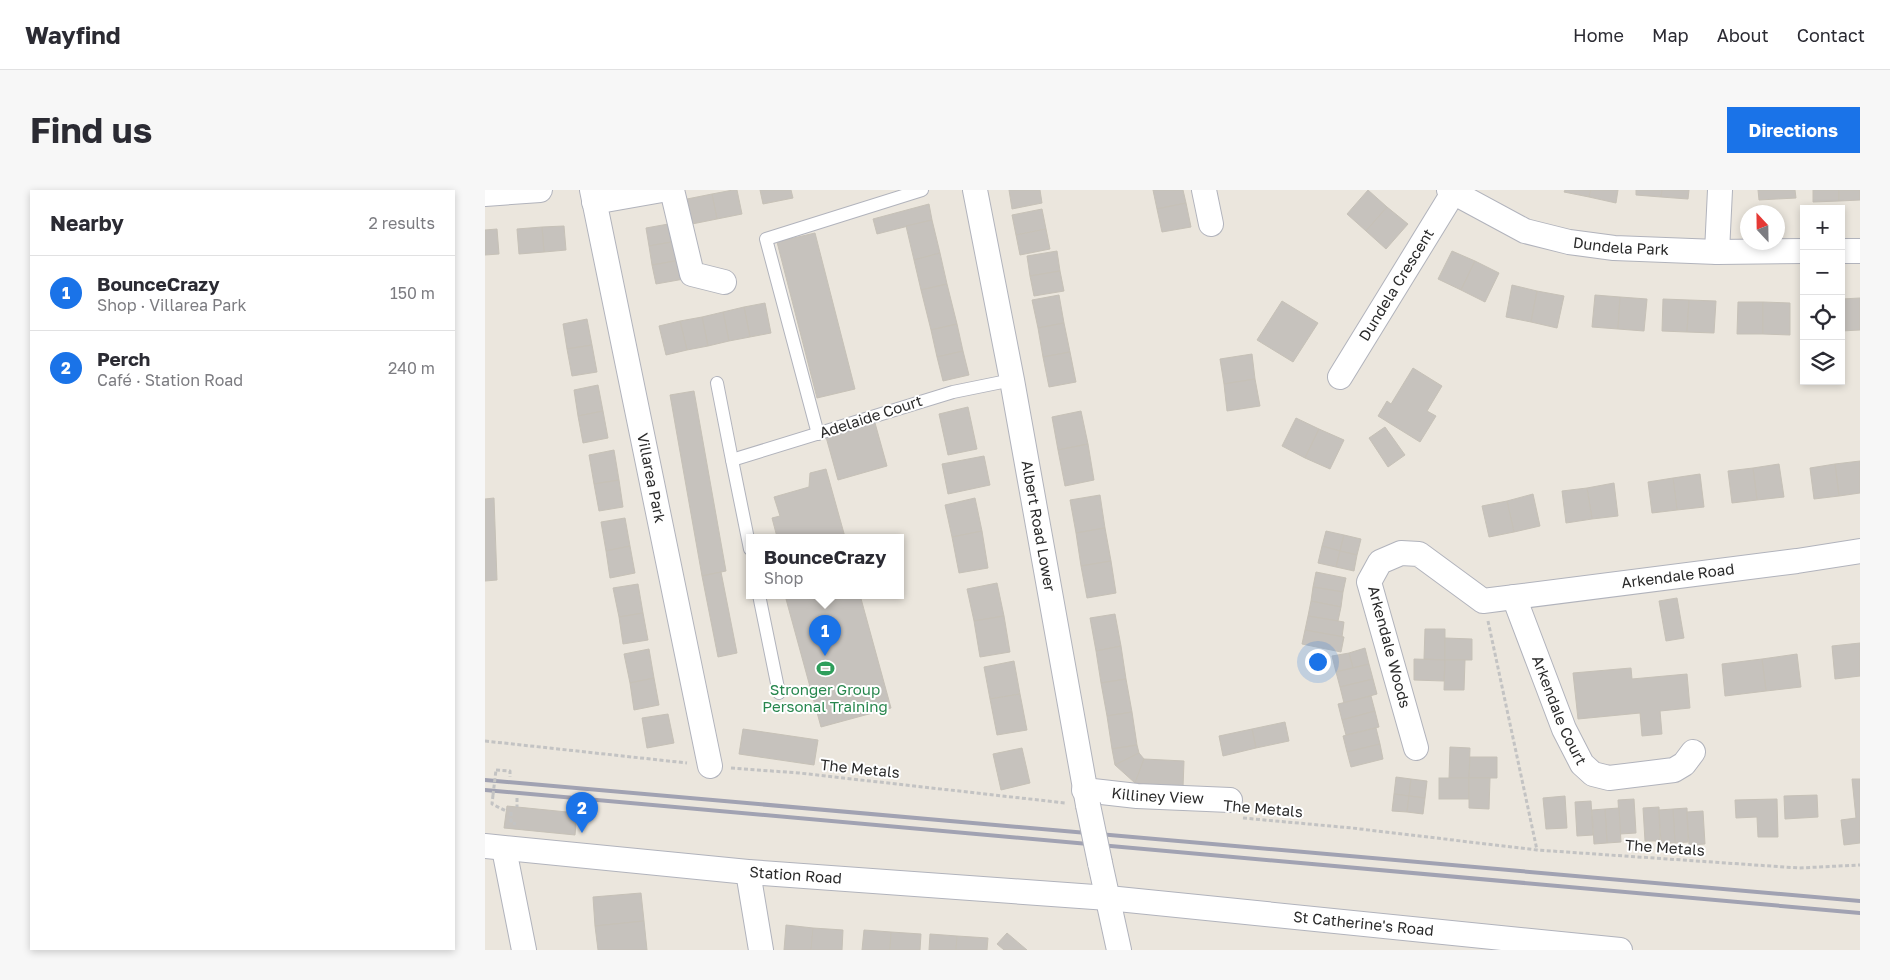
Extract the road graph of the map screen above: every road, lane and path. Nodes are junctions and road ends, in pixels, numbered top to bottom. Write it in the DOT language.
graph roads {
  1 [pos="540,190"];
  2 [pos="662,190"];
  3 [pos="672,190"];
  4 [pos="922,190"];
  5 [pos="975,190"];
  6 [pos="1204,190"];
  7 [pos="1720,190"];
  8 [pos="1451,191"];
  9 [pos="485,194"];
  10 [pos="593,196"];
  11 [pos="1211,224"];
  12 [pos="1800,251"];
  13 [pos="1845,251"];
  14 [pos="1860,251"];
  15 [pos="1717,252"];
  16 [pos="724,282"];
  17 [pos="1340,377"];
  18 [pos="1012,380"];
  19 [pos="717,383"];
  20 [pos="818,434"];
  21 [pos="732,460"];
  22 [pos="747,534"];
  23 [pos="1860,551"];
  24 [pos="760,599"];
  25 [pos="1498,599"];
  26 [pos="779,693"];
  27 [pos="485,741"];
  28 [pos="1416,748"];
  29 [pos="1693,752"];
  30 [pos="709,766"];
  31 [pos="510,777"];
  32 [pos="517,798"];
  33 [pos="1086,798"];
  34 [pos="517,807"];
  35 [pos="1233,809"];
  36 [pos="506,811"];
  37 [pos="511,812"];
  38 [pos="516,824"];
  39 [pos="495,848"];
  40 [pos="1537,850"];
  41 [pos="1860,865"];
  42 [pos="748,872"];
  43 [pos="1108,898"];
  44 [pos="523,950"];
  45 [pos="761,950"];
  46 [pos="1119,950"];
  47 [pos="1619,950"];
  1 -- 9 [label="street"];
  2 -- 10 [label="street"];
  3 -- 16 [label="street"];
  4 -- 20 [label="lane"];
  5 -- 18 [label="street, Albert Road Lower"];
  6 -- 11 [label="street"];
  7 -- 15 [label="street"];
  8 -- 15 [label="street, Dundela Park"];
  8 -- 17 [label="street, Dundela Crescent"];
  10 -- 30 [label="street, Villarea Park"];
  12 -- 15 [label="street, Dundela Park"];
  13 -- 14 [label="street"];
  18 -- 20 [label="lane, Adelaide Court"];
  18 -- 33 [label="street, Albert Road Lower"];
  19 -- 21 [label="lane"];
  20 -- 21 [label="lane, Adelaide Court"];
  21 -- 22 [label="lane"];
  23 -- 25 [label="street, Arkendale Road"];
  24 -- 26 [label="lane"];
  25 -- 28 [label="street, Arkendale Woods"];
  25 -- 29 [label="street, Arkendale Court"];
  25 -- 40 [label="path"];
  27 -- 30 [label="path, The Metals"];
  30 -- 33 [label="path, The Metals"];
  31 -- 36 [label="path, bridge"];
  32 -- 34 [label="path"];
  33 -- 35 [label="street, Killiney View"];
  33 -- 43 [label="street, Albert Road Lower, bridge"];
  35 -- 40 [label="path, The Metals"];
  37 -- 38 [label="path"];
  39 -- 42 [label="street, Station Road"];
  39 -- 44 [label="street"];
  40 -- 41 [label="path, The Metals"];
  42 -- 43 [label="street, Station Road"];
  42 -- 45 [label="street"];
  43 -- 46 [label="street, Albert Road Lower"];
  43 -- 47 [label="street, St Catherine's Road"];
}
